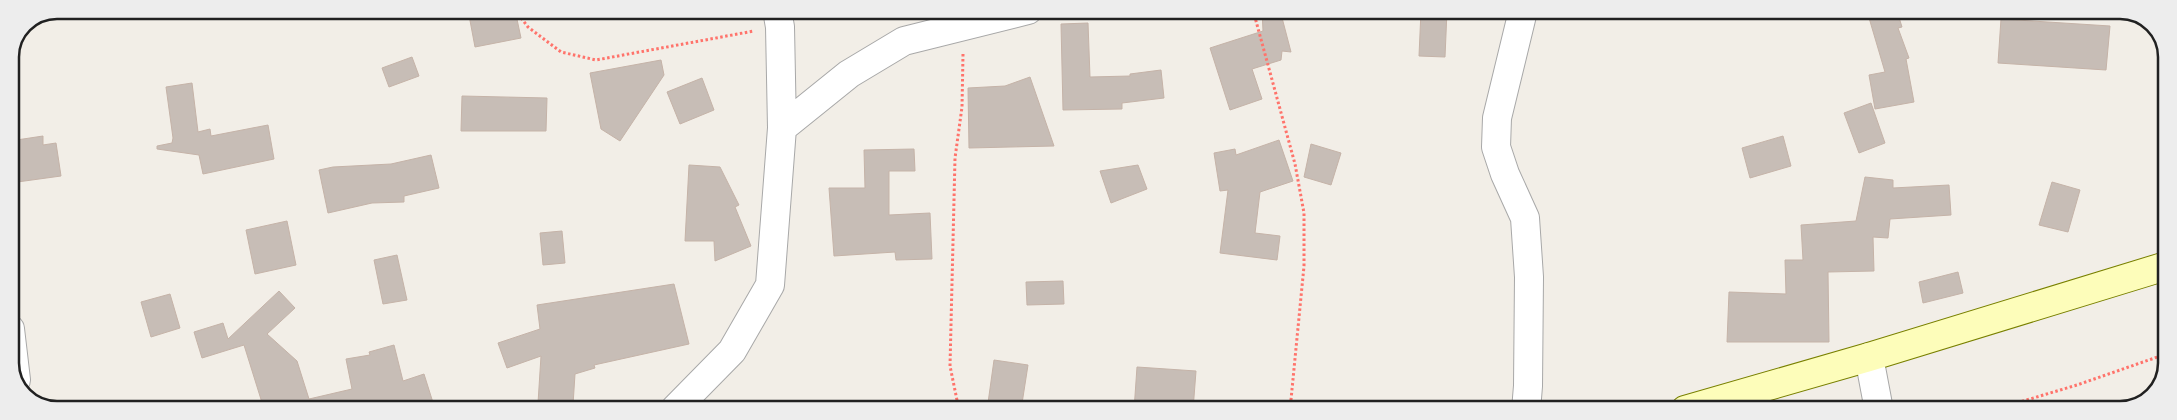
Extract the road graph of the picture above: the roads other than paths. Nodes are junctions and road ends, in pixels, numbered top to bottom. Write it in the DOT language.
graph roads {
  1 [pos="778,19"];
  2 [pos="990,19"];
  3 [pos="1521,19"];
  4 [pos="782,128"];
  5 [pos="2158,268"];
  6 [pos="1869,357"];
  7 [pos="683,401"];
  8 [pos="1526,401"];
  9 [pos="1716,401"];
  10 [pos="1877,401"];
  1 -- 4 [label="street"];
  2 -- 4 [label="street"];
  3 -- 8 [label="street"];
  4 -- 7 [label="street"];
  5 -- 6 [label="main road"];
  6 -- 9 [label="main road"];
  6 -- 10 [label="street"];
}
